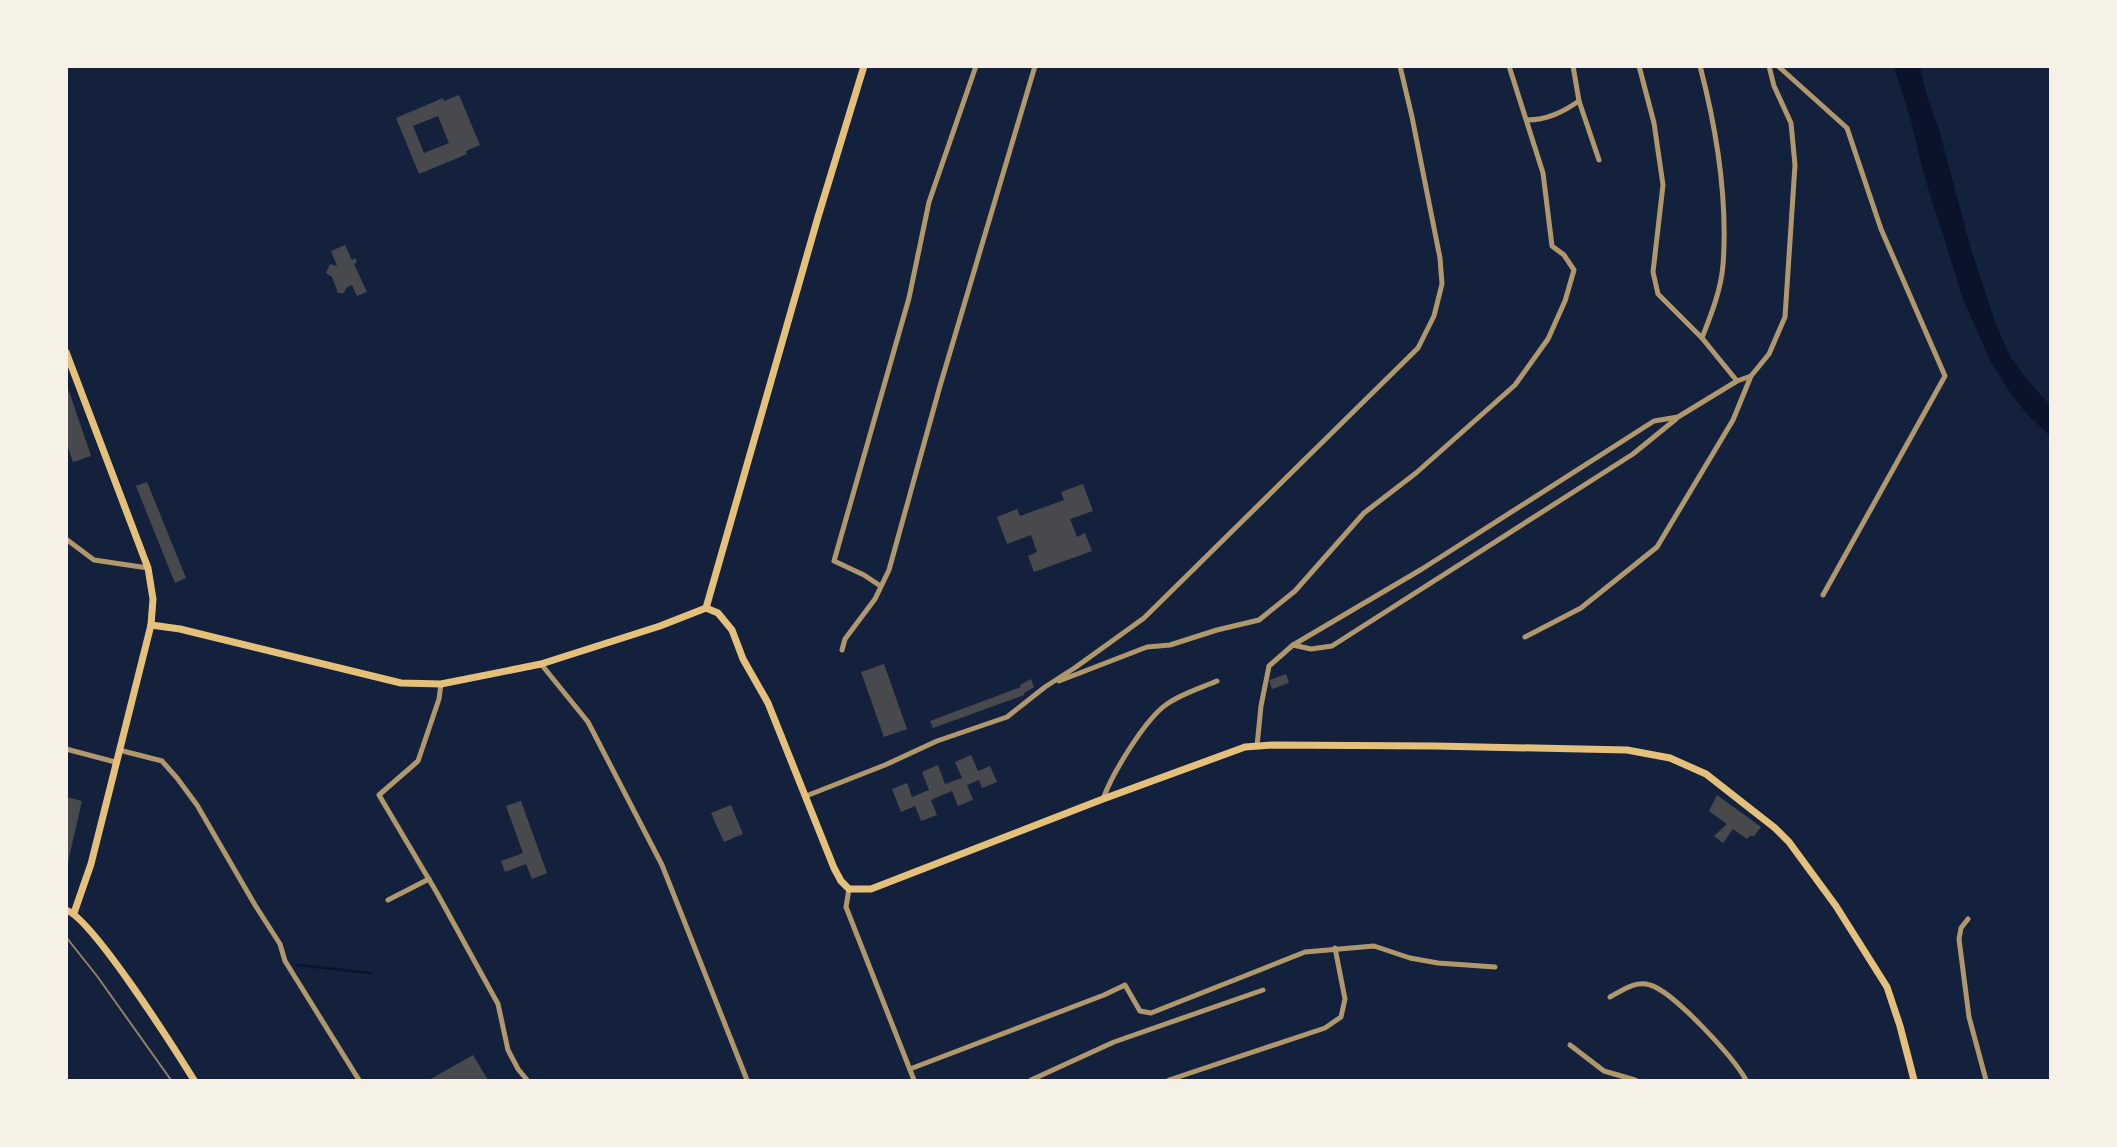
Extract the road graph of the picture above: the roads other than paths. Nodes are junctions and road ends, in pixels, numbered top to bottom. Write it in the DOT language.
graph roads {
  1 [pos="864,66"];
  2 [pos="976,66"];
  3 [pos="1035,66"];
  4 [pos="1400,66"];
  5 [pos="1509,66"];
  6 [pos="1573,66"];
  7 [pos="1639,66"];
  8 [pos="1700,66"];
  9 [pos="1769,66"];
  10 [pos="1777,66"];
  11 [pos="1579,101"];
  12 [pos="1527,120"];
  13 [pos="1599,160"];
  14 [pos="1702,338"];
  15 [pos="66,352"];
  16 [pos="1751,376"];
  17 [pos="1737,381"];
  18 [pos="1678,417"];
  19 [pos="66,539"];
  20 [pos="148,568"];
  21 [pos="880,586"];
  22 [pos="1823,594"];
  23 [pos="706,608"];
  24 [pos="151,625"];
  25 [pos="1525,638"];
  26 [pos="1293,645"];
  27 [pos="842,650"];
  28 [pos="541,664"];
  29 [pos="1216,681"];
  30 [pos="441,684"];
  31 [pos="1045,687"];
  32 [pos="1257,746"];
  33 [pos="66,750"];
  34 [pos="119,750"];
  35 [pos="116,762"];
  36 [pos="806,796"];
  37 [pos="1103,799"];
  38 [pos="429,879"];
  39 [pos="849,889"];
  40 [pos="388,900"];
  41 [pos="70,911"];
  42 [pos="1968,919"];
  43 [pos="1335,948"];
  44 [pos="1495,967"];
  45 [pos="1263,990"];
  46 [pos="1610,997"];
  47 [pos="1570,1045"];
  48 [pos="910,1069"];
  49 [pos="194,1080"];
  50 [pos="359,1080"];
  51 [pos="527,1080"];
  52 [pos="747,1080"];
  53 [pos="914,1080"];
  54 [pos="1031,1080"];
  55 [pos="1169,1080"];
  56 [pos="1635,1080"];
  57 [pos="1746,1080"];
  58 [pos="1914,1080"];
  59 [pos="1986,1080"];
  1 -- 23 [label="main road"];
  2 -- 21 [label="street"];
  3 -- 21 [label="street"];
  4 -- 31 [label="street"];
  5 -- 12 [label="street"];
  6 -- 11 [label="street"];
  7 -- 14 [label="street"];
  8 -- 14 [label="street"];
  9 -- 16 [label="street"];
  10 -- 22 [label="street"];
  11 -- 12 [label="street"];
  11 -- 13 [label="street"];
  12 -- 31 [label="street"];
  14 -- 17 [label="street"];
  15 -- 20 [label="main road"];
  16 -- 17 [label="street"];
  16 -- 25 [label="street"];
  17 -- 18 [label="street"];
  18 -- 26 [label="street"];
  18 -- 26 [label="street"];
  19 -- 20 [label="street"];
  20 -- 24 [label="main road"];
  21 -- 27 [label="street"];
  23 -- 28 [label="main road"];
  23 -- 36 [label="main road"];
  24 -- 30 [label="main road"];
  24 -- 34 [label="main road"];
  26 -- 32 [label="street"];
  28 -- 30 [label="main road"];
  28 -- 52 [label="street"];
  29 -- 37 [label="street"];
  30 -- 38 [label="street"];
  31 -- 36 [label="street"];
  32 -- 37 [label="main road"];
  32 -- 58 [label="main road"];
  33 -- 35 [label="street"];
  34 -- 35 [label="main road"];
  34 -- 50 [label="street"];
  35 -- 41 [label="main road"];
  36 -- 39 [label="main road"];
  37 -- 39 [label="main road"];
  38 -- 40 [label="street"];
  38 -- 51 [label="street"];
  39 -- 48 [label="street"];
  41 -- 49 [label="main road"];
  42 -- 59 [label="street"];
  43 -- 44 [label="street"];
  43 -- 48 [label="street"];
  43 -- 55 [label="street"];
  45 -- 54 [label="street"];
  46 -- 57 [label="street"];
  47 -- 56 [label="street"];
  48 -- 53 [label="street"];
}
